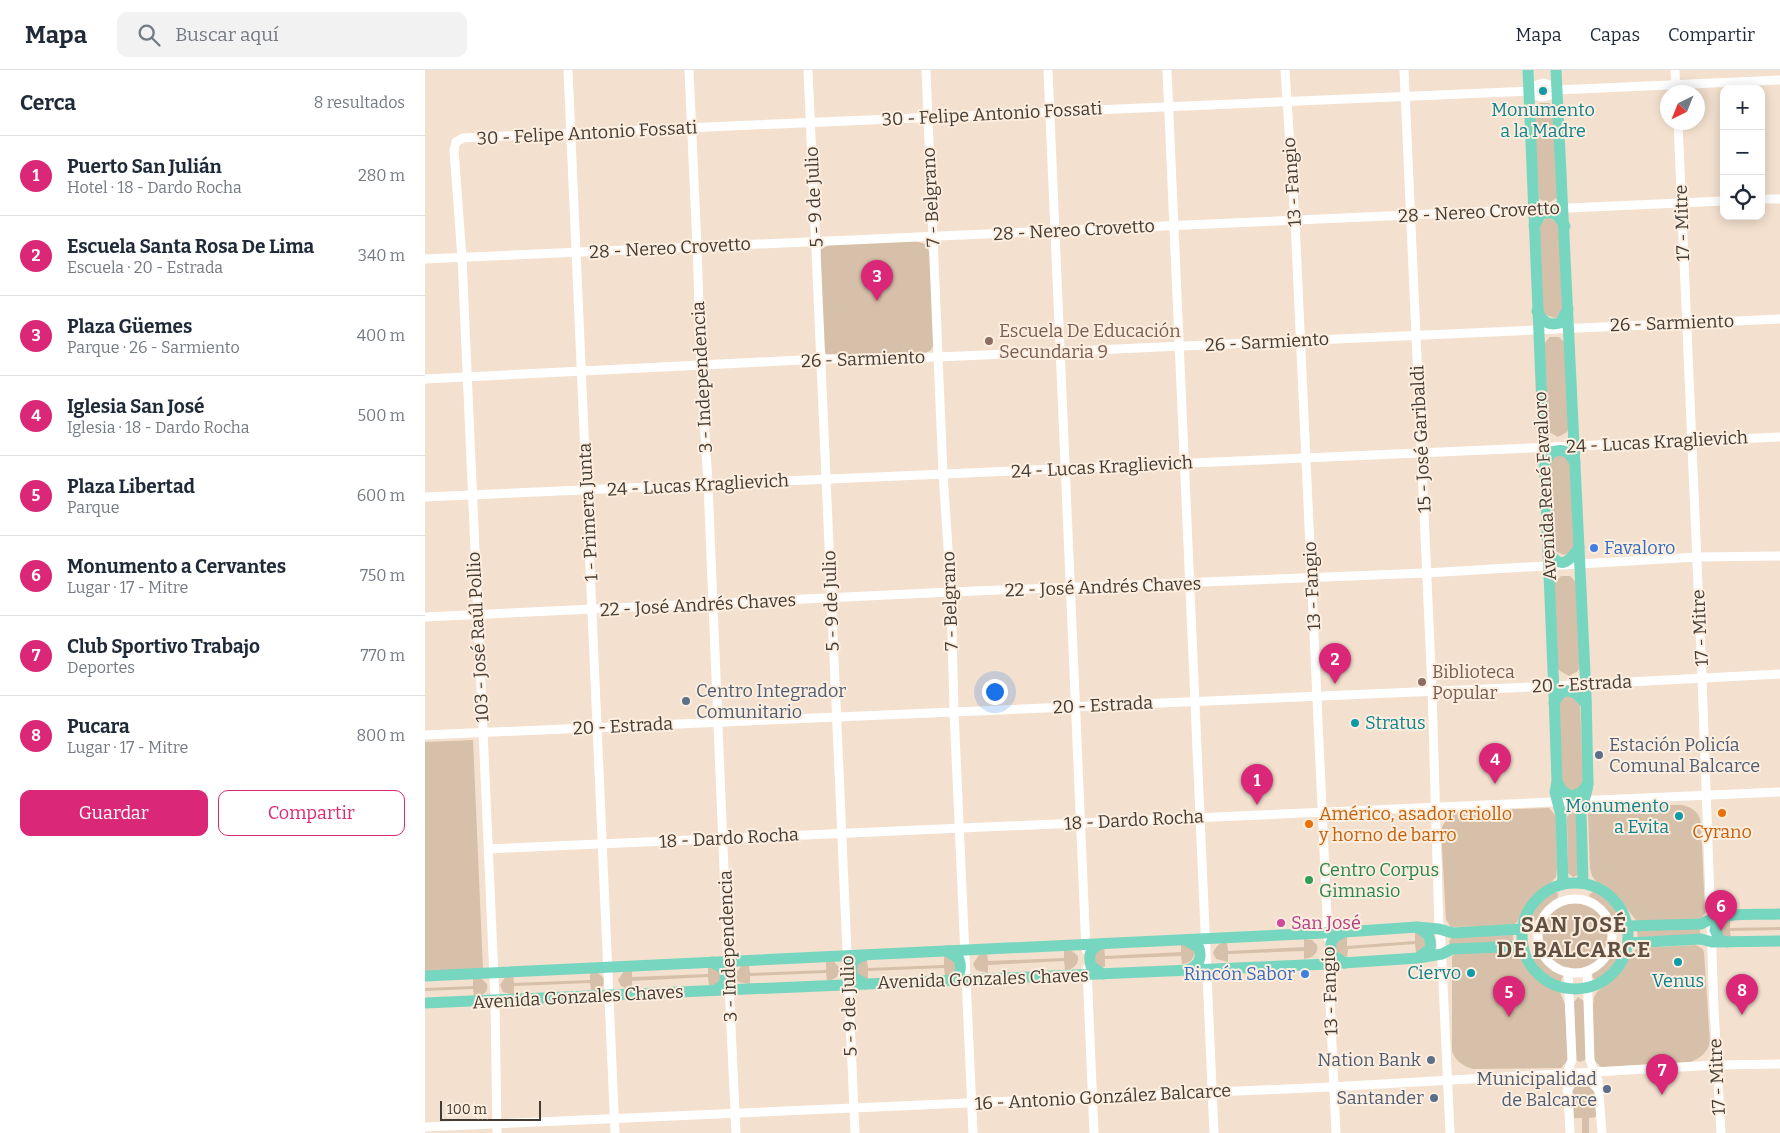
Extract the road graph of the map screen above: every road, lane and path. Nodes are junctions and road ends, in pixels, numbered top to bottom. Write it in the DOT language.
graph roads {
  1 [pos="568,70"];
  2 [pos="689,70"];
  3 [pos="808,70"];
  4 [pos="926,70"];
  5 [pos="1048,70"];
  6 [pos="1167,70"];
  7 [pos="1285,70"];
  8 [pos="1404,70"];
  9 [pos="1527,70"];
  10 [pos="1556,70"];
  11 [pos="1675,70"];
  12 [pos="1780,80"];
  13 [pos="1676,85"];
  14 [pos="1705,86"];
  15 [pos="1660,89"];
  16 [pos="1557,90"];
  17 [pos="1529,91"];
  18 [pos="1405,96"];
  19 [pos="1287,101"];
  20 [pos="1169,106"];
  21 [pos="1050,111"];
  22 [pos="927,117"];
  23 [pos="811,122"];
  24 [pos="692,128"];
  25 [pos="1678,130"];
  26 [pos="571,133"];
  27 [pos="456,142"];
  28 [pos="1780,199"];
  29 [pos="1765,200"];
  30 [pos="1720,201"];
  31 [pos="1681,202"];
  32 [pos="1564,207"];
  33 [pos="1533,210"];
  34 [pos="1411,215"];
  35 [pos="1295,221"];
  36 [pos="1174,226"];
  37 [pos="1533,226"];
  38 [pos="1565,226"];
  39 [pos="1055,231"];
  40 [pos="933,237"];
  41 [pos="816,242"];
  42 [pos="697,247"];
  43 [pos="576,252"];
  44 [pos="461,258"];
  45 [pos="425,259"];
  46 [pos="1568,309"];
  47 [pos="1537,311"];
  48 [pos="1780,319"];
  49 [pos="1686,323"];
  50 [pos="1569,327"];
  51 [pos="1538,329"];
  52 [pos="1416,336"];
  53 [pos="1301,341"];
  54 [pos="1179,346"];
  55 [pos="1060,351"];
  56 [pos="938,357"];
  57 [pos="821,359"];
  58 [pos="701,365"];
  59 [pos="582,372"];
  60 [pos="467,378"];
  61 [pos="425,379"];
  62 [pos="1780,437"];
  63 [pos="1691,440"];
  64 [pos="1575,446"];
  65 [pos="1543,447"];
  66 [pos="1421,452"];
  67 [pos="1305,458"];
  68 [pos="1185,463"];
  69 [pos="1544,464"];
  70 [pos="1575,464"];
  71 [pos="1065,468"];
  72 [pos="943,474"];
  73 [pos="826,479"];
  74 [pos="708,484"];
  75 [pos="587,490"];
  76 [pos="471,495"];
  77 [pos="425,497"];
  78 [pos="1579,547"];
  79 [pos="1548,549"];
  80 [pos="1780,556"];
  81 [pos="1697,557"];
  82 [pos="1580,564"];
  83 [pos="1549,567"];
  84 [pos="1426,573"];
  85 [pos="1312,578"];
  86 [pos="1190,583"];
  87 [pos="1070,588"];
  88 [pos="951,592"];
  89 [pos="831,599"];
  90 [pos="713,604"];
  91 [pos="592,610"];
  92 [pos="478,615"];
  93 [pos="425,617"];
  94 [pos="1780,674"];
  95 [pos="1702,678"];
  96 [pos="1585,683"];
  97 [pos="1553,686"];
  98 [pos="1431,690"];
  99 [pos="1316,695"];
  100 [pos="1195,700"];
  101 [pos="1553,703"];
  102 [pos="1586,704"];
  103 [pos="1075,706"];
  104 [pos="954,711"];
  105 [pos="836,716"];
  106 [pos="718,722"];
  107 [pos="597,727"];
  108 [pos="483,732"];
  109 [pos="425,735"];
  110 [pos="1557,782"];
  111 [pos="1588,784"];
  112 [pos="1780,792"];
  113 [pos="1705,796"];
  114 [pos="1583,801"];
  115 [pos="1557,802"];
  116 [pos="1435,807"];
  117 [pos="1321,812"];
  118 [pos="1200,818"];
  119 [pos="1080,823"];
  120 [pos="959,828"];
  121 [pos="841,833"];
  122 [pos="723,839"];
  123 [pos="602,844"];
  124 [pos="488,849"];
  125 [pos="1583,883"];
  126 [pos="1563,884"];
  127 [pos="1582,899"];
  128 [pos="1564,900"];
  129 [pos="1780,914"];
  130 [pos="1727,916"];
  131 [pos="1711,918"];
  132 [pos="1627,926"];
  133 [pos="1417,927"];
  134 [pos="1611,927"];
  135 [pos="1539,928"];
  136 [pos="1439,929"];
  137 [pos="1522,929"];
  138 [pos="1344,932"];
  139 [pos="1327,933"];
  140 [pos="1206,939"];
  141 [pos="1185,940"];
  142 [pos="1780,941"];
  143 [pos="1712,942"];
  144 [pos="1729,942"];
  145 [pos="1611,943"];
  146 [pos="1628,943"];
  147 [pos="1085,944"];
  148 [pos="1102,944"];
  149 [pos="1539,945"];
  150 [pos="1523,946"];
  151 [pos="965,950"];
  152 [pos="947,951"];
  153 [pos="1442,954"];
  154 [pos="865,955"];
  155 [pos="847,956"];
  156 [pos="1418,958"];
  157 [pos="712,962"];
  158 [pos="728,962"];
  159 [pos="1345,963"];
  160 [pos="1328,964"];
  161 [pos="608,968"];
  162 [pos="1207,969"];
  163 [pos="1187,970"];
  164 [pos="1587,971"];
  165 [pos="1569,972"];
  166 [pos="494,973"];
  167 [pos="1103,974"];
  168 [pos="1087,975"];
  169 [pos="425,976"];
  170 [pos="966,980"];
  171 [pos="949,981"];
  172 [pos="866,984"];
  173 [pos="848,985"];
  174 [pos="1588,988"];
  175 [pos="1569,989"];
  176 [pos="729,990"];
  177 [pos="713,991"];
  178 [pos="609,995"];
  179 [pos="495,1000"];
  180 [pos="425,1004"];
  181 [pos="1780,1064"];
  182 [pos="1716,1065"];
  183 [pos="1594,1072"];
  184 [pos="1567,1073"];
  185 [pos="1446,1081"];
  186 [pos="1334,1086"];
  187 [pos="1599,1090"];
  188 [pos="1567,1091"];
  189 [pos="1213,1092"];
  190 [pos="1092,1097"];
  191 [pos="971,1103"];
  192 [pos="853,1109"];
  193 [pos="735,1114"];
  194 [pos="615,1118"];
  195 [pos="425,1127"];
  196 [pos="497,1128"];
  197 [pos="615,1133"];
  198 [pos="736,1133"];
  199 [pos="855,1133"];
  200 [pos="973,1133"];
  201 [pos="1094,1133"];
  202 [pos="1214,1133"];
  203 [pos="1336,1133"];
  204 [pos="1450,1133"];
  205 [pos="1570,1133"];
  206 [pos="1602,1133"];
  207 [pos="1721,1133"];
  1 -- 26 [label="street, 1 - Primera Junta"];
  2 -- 24 [label="street, 3 - Independencia"];
  3 -- 23 [label="street, 5 - 9 de Julio"];
  4 -- 22 [label="street, 7 - Belgrano"];
  5 -- 21 [label="street"];
  6 -- 20 [label="street"];
  7 -- 19 [label="street, 13 - Fangio"];
  8 -- 18 [label="street, 15 - José Garibaldi"];
  9 -- 17 [label="main road, Avenida René Favaloro"];
  10 -- 16 [label="main road, Avenida René Favaloro"];
  11 -- 13 [label="street"];
  12 -- 14 [label="street"];
  15 -- 16 [label="street"];
  16 -- 17 [label="street"];
  16 -- 17 [label="street"];
  16 -- 32 [label="main road, Avenida René Favaloro"];
  17 -- 18 [label="street, 30 - Felipe Antonio Fossati"];
  17 -- 33 [label="main road, Avenida René Favaloro"];
  18 -- 19 [label="street, 30 - Felipe Antonio Fossati"];
  18 -- 34 [label="street, 15 - José Garibaldi"];
  19 -- 20 [label="street, 30 - Felipe Antonio Fossati"];
  19 -- 35 [label="street, 13 - Fangio"];
  20 -- 21 [label="street, 30 - Felipe Antonio Fossati"];
  20 -- 36 [label="street"];
  21 -- 22 [label="street, 30 - Felipe Antonio Fossati"];
  21 -- 39 [label="street"];
  22 -- 23 [label="street, 30 - Felipe Antonio Fossati"];
  22 -- 40 [label="street, 7 - Belgrano"];
  23 -- 24 [label="street, 30 - Felipe Antonio Fossati"];
  23 -- 41 [label="street, 5 - 9 de Julio"];
  24 -- 26 [label="street, 30 - Felipe Antonio Fossati"];
  24 -- 42 [label="street, 3 - Independencia"];
  25 -- 31 [label="street, 17 - Mitre"];
  26 -- 27 [label="street, 30 - Felipe Antonio Fossati"];
  26 -- 43 [label="street, 1 - Primera Junta"];
  27 -- 44 [label="street, 103 - José Raúl Pollio"];
  28 -- 29 [label="street"];
  30 -- 31 [label="street, 28 - Nereo Crovetto"];
  31 -- 32 [label="street, 28 - Nereo Crovetto"];
  31 -- 49 [label="street, 17 - Mitre"];
  32 -- 33 [label="street, 28 - Nereo Crovetto"];
  32 -- 38 [label="main road, Avenida René Favaloro"];
  33 -- 34 [label="street, 28 - Nereo Crovetto"];
  33 -- 37 [label="main road, Avenida René Favaloro"];
  34 -- 35 [label="street, 28 - Nereo Crovetto"];
  34 -- 52 [label="street, 15 - José Garibaldi"];
  35 -- 36 [label="street, 28 - Nereo Crovetto"];
  35 -- 53 [label="street, 13 - Fangio"];
  36 -- 39 [label="street, 28 - Nereo Crovetto"];
  36 -- 54 [label="street"];
  37 -- 38 [label="main road"];
  37 -- 47 [label="main road, Avenida René Favaloro"];
  38 -- 46 [label="main road, Avenida René Favaloro"];
  39 -- 40 [label="street, 28 - Nereo Crovetto"];
  39 -- 55 [label="street"];
  40 -- 41 [label="street, 28 - Nereo Crovetto"];
  40 -- 56 [label="street, 7 - Belgrano"];
  41 -- 42 [label="street, 28 - Nereo Crovetto"];
  41 -- 57 [label="street, 5 - 9 de Julio"];
  42 -- 43 [label="street, 28 - Nereo Crovetto"];
  42 -- 58 [label="street, 3 - Independencia"];
  43 -- 44 [label="street, 28 - Nereo Crovetto"];
  43 -- 59 [label="street, 1 - Primera Junta"];
  44 -- 45 [label="street, 28 - Nereo Crovetto"];
  44 -- 60 [label="street, 103 - José Raúl Pollio"];
  46 -- 47 [label="main road"];
  46 -- 50 [label="main road, Avenida René Favaloro"];
  47 -- 51 [label="main road, Avenida René Favaloro"];
  48 -- 49 [label="street, 26 - Sarmiento"];
  49 -- 50 [label="street, 26 - Sarmiento"];
  49 -- 63 [label="street, 17 - Mitre"];
  50 -- 51 [label="street, 26 - Sarmiento"];
  50 -- 64 [label="main road, Avenida René Favaloro"];
  51 -- 52 [label="street, 26 - Sarmiento"];
  51 -- 65 [label="main road, Avenida René Favaloro"];
  52 -- 53 [label="street, 26 - Sarmiento"];
  52 -- 66 [label="street, 15 - José Garibaldi"];
  53 -- 54 [label="street, 26 - Sarmiento"];
  53 -- 67 [label="street, 13 - Fangio"];
  54 -- 55 [label="street, 26 - Sarmiento"];
  54 -- 68 [label="street"];
  55 -- 56 [label="street, 26 - Sarmiento"];
  55 -- 71 [label="street"];
  56 -- 57 [label="street, 26 - Sarmiento"];
  56 -- 72 [label="street, 7 - Belgrano"];
  57 -- 58 [label="street, 26 - Sarmiento"];
  57 -- 73 [label="street, 5 - 9 de Julio"];
  58 -- 59 [label="street, 26 - Sarmiento"];
  58 -- 74 [label="street, 3 - Independencia"];
  59 -- 60 [label="street, 26 - Sarmiento"];
  59 -- 75 [label="street, 1 - Primera Junta"];
  60 -- 61 [label="street, 26 - Sarmiento"];
  60 -- 76 [label="street, 103 - José Raúl Pollio"];
  62 -- 63 [label="street, 24 - Lucas Kraglievich"];
  63 -- 64 [label="street, 24 - Lucas Kraglievich"];
  63 -- 81 [label="street, 17 - Mitre"];
  64 -- 65 [label="street, 24 - Lucas Kraglievich"];
  64 -- 70 [label="main road, Avenida René Favaloro"];
  65 -- 66 [label="street, 24 - Lucas Kraglievich"];
  65 -- 69 [label="main road, Avenida René Favaloro"];
  66 -- 67 [label="street, 24 - Lucas Kraglievich"];
  66 -- 84 [label="street, 15 - José Garibaldi"];
  67 -- 68 [label="street, 24 - Lucas Kraglievich"];
  67 -- 85 [label="street, 13 - Fangio"];
  68 -- 71 [label="street, 24 - Lucas Kraglievich"];
  68 -- 86 [label="street"];
  69 -- 70 [label="main road"];
  69 -- 79 [label="main road, Avenida René Favaloro"];
  70 -- 78 [label="main road, Avenida René Favaloro"];
  71 -- 72 [label="street, 24 - Lucas Kraglievich"];
  71 -- 87 [label="street"];
  72 -- 73 [label="street, 24 - Lucas Kraglievich"];
  72 -- 88 [label="street, 7 - Belgrano"];
  73 -- 74 [label="street, 24 - Lucas Kraglievich"];
  73 -- 89 [label="street, 5 - 9 de Julio"];
  74 -- 75 [label="street, 24 - Lucas Kraglievich"];
  74 -- 90 [label="street, 3 - Independencia"];
  75 -- 76 [label="street, 24 - Lucas Kraglievich"];
  75 -- 91 [label="street, 1 - Primera Junta"];
  76 -- 77 [label="street, 24 - Lucas Kraglievich"];
  76 -- 92 [label="street, 103 - José Raúl Pollio"];
  78 -- 79 [label="main road"];
  78 -- 82 [label="main road, Avenida René Favaloro"];
  79 -- 83 [label="main road, Avenida René Favaloro"];
  80 -- 81 [label="street, 22 - José Andrés Chaves"];
  81 -- 82 [label="street, 22 - José Andrés Chaves"];
  81 -- 95 [label="street, 17 - Mitre"];
  82 -- 83 [label="street, 22 - José Andrés Chaves"];
  82 -- 96 [label="main road, Avenida René Favaloro"];
  83 -- 84 [label="street, 22 - José Andrés Chaves"];
  83 -- 97 [label="main road, Avenida René Favaloro"];
  84 -- 85 [label="street, 22 - José Andrés Chaves"];
  84 -- 98 [label="street, 15 - José Garibaldi"];
  85 -- 86 [label="street, 22 - José Andrés Chaves"];
  85 -- 99 [label="street, 13 - Fangio"];
  86 -- 87 [label="street, 22 - José Andrés Chaves"];
  86 -- 100 [label="street"];
  87 -- 88 [label="street, 22 - José Andrés Chaves"];
  87 -- 103 [label="street"];
  88 -- 89 [label="street, 22 - José Andrés Chaves"];
  88 -- 104 [label="street, 7 - Belgrano"];
  89 -- 90 [label="street, 22 - José Andrés Chaves"];
  89 -- 105 [label="street, 5 - 9 de Julio"];
  90 -- 91 [label="street, 22 - José Andrés Chaves"];
  90 -- 106 [label="street, 3 - Independencia"];
  91 -- 92 [label="street, 22 - José Andrés Chaves"];
  91 -- 107 [label="street, 1 - Primera Junta"];
  92 -- 93 [label="street, 22 - José Andrés Chaves"];
  92 -- 108 [label="street, 103 - José Raúl Pollio"];
  94 -- 95 [label="street, 20 - Estrada"];
  95 -- 96 [label="street, 20 - Estrada"];
  95 -- 113 [label="street, 17 - Mitre"];
  96 -- 97 [label="street, 20 - Estrada"];
  96 -- 102 [label="main road, Avenida René Favaloro"];
  97 -- 98 [label="street, 20 - Estrada"];
  97 -- 101 [label="main road, Avenida René Favaloro"];
  98 -- 99 [label="street, 20 - Estrada"];
  98 -- 116 [label="street, 15 - José Garibaldi"];
  99 -- 100 [label="street, 20 - Estrada"];
  99 -- 117 [label="street, 13 - Fangio"];
  100 -- 103 [label="street, 20 - Estrada"];
  100 -- 118 [label="street"];
  101 -- 102 [label="main road"];
  101 -- 110 [label="main road, Avenida René Favaloro"];
  102 -- 111 [label="main road, Avenida René Favaloro"];
  103 -- 104 [label="street, 20 - Estrada"];
  103 -- 119 [label="street"];
  104 -- 105 [label="street, 20 - Estrada"];
  104 -- 120 [label="street, 7 - Belgrano"];
  105 -- 106 [label="street, 20 - Estrada"];
  105 -- 121 [label="street, 5 - 9 de Julio"];
  106 -- 107 [label="street, 20 - Estrada"];
  106 -- 122 [label="street, 3 - Independencia"];
  107 -- 108 [label="street, 20 - Estrada"];
  107 -- 123 [label="street, 1 - Primera Junta"];
  108 -- 109 [label="street, 20 - Estrada"];
  108 -- 124 [label="street, 103 - José Raúl Pollio"];
  110 -- 111 [label="main road"];
  110 -- 115 [label="main road, Avenida René Favaloro"];
  111 -- 114 [label="main road, Avenida René Favaloro"];
  112 -- 113 [label="street, 18 - Dardo Rocha"];
  113 -- 114 [label="street, 18 - Dardo Rocha"];
  113 -- 131 [label="street, 17 - Mitre"];
  114 -- 115 [label="street, 18 - Dardo Rocha"];
  114 -- 125 [label="main road, Avenida René Favaloro"];
  115 -- 116 [label="street, 18 - Dardo Rocha"];
  115 -- 126 [label="main road, Avenida René Favaloro"];
  116 -- 117 [label="street, 18 - Dardo Rocha"];
  116 -- 136 [label="street, 15 - José Garibaldi"];
  117 -- 118 [label="street, 18 - Dardo Rocha"];
  117 -- 139 [label="street, 13 - Fangio"];
  118 -- 119 [label="street, 18 - Dardo Rocha"];
  118 -- 140 [label="street"];
  119 -- 120 [label="street, 18 - Dardo Rocha"];
  119 -- 147 [label="street"];
  120 -- 121 [label="street, 18 - Dardo Rocha"];
  120 -- 151 [label="street, 7 - Belgrano"];
  121 -- 122 [label="street, 18 - Dardo Rocha"];
  121 -- 155 [label="street, 5 - 9 de Julio"];
  122 -- 123 [label="street, 18 - Dardo Rocha"];
  122 -- 158 [label="street, 3 - Independencia"];
  123 -- 124 [label="street, 18 - Dardo Rocha"];
  123 -- 161 [label="street, 1 - Primera Junta"];
  124 -- 166 [label="street, 103 - José Raúl Pollio"];
  125 -- 126 [label="main road"];
  125 -- 127 [label="street, Avenida René Favaloro"];
  125 -- 132 [label="main road"];
  126 -- 128 [label="street, Avenida René Favaloro"];
  126 -- 137 [label="main road"];
  127 -- 128 [label="street"];
  127 -- 134 [label="street"];
  128 -- 135 [label="street"];
  129 -- 130 [label="main road"];
  130 -- 131 [label="main road"];
  130 -- 144 [label="main road"];
  131 -- 132 [label="main road"];
  131 -- 143 [label="street, 17 - Mitre"];
  132 -- 134 [label="street"];
  132 -- 146 [label="main road"];
  133 -- 136 [label="main road, Avenida Gonzales Chaves"];
  133 -- 138 [label="main road, Avenida Gonzales Chaves"];
  133 -- 156 [label="main road"];
  134 -- 145 [label="street"];
  135 -- 137 [label="street, Avenida Gonzales Chaves"];
  135 -- 149 [label="street"];
  136 -- 137 [label="main road, Avenida Gonzales Chaves"];
  136 -- 153 [label="street, 15 - José Garibaldi"];
  137 -- 150 [label="main road"];
  138 -- 139 [label="main road, Avenida Gonzales Chaves"];
  138 -- 159 [label="main road"];
  139 -- 140 [label="main road, Avenida Gonzales Chaves"];
  139 -- 160 [label="street, 13 - Fangio"];
  140 -- 141 [label="main road, Avenida Gonzales Chaves"];
  140 -- 162 [label="street"];
  141 -- 148 [label="main road, Avenida Gonzales Chaves"];
  141 -- 163 [label="main road"];
  142 -- 144 [label="main road"];
  143 -- 144 [label="main road"];
  143 -- 146 [label="main road"];
  143 -- 182 [label="street, 17 - Mitre"];
  145 -- 146 [label="street"];
  145 -- 164 [label="street"];
  146 -- 174 [label="main road"];
  147 -- 148 [label="main road, Avenida Gonzales Chaves"];
  147 -- 151 [label="main road, Avenida Gonzales Chaves"];
  147 -- 168 [label="street"];
  148 -- 167 [label="main road"];
  149 -- 150 [label="street, Avenida Gonzales Chaves"];
  149 -- 165 [label="street"];
  150 -- 153 [label="main road, Avenida Gonzales Chaves"];
  150 -- 175 [label="main road"];
  151 -- 152 [label="main road, Avenida Gonzales Chaves"];
  151 -- 170 [label="street, 7 - Belgrano"];
  152 -- 154 [label="main road, Avenida Gonzales Chaves"];
  152 -- 171 [label="main road"];
  153 -- 156 [label="main road, Avenida Gonzales Chaves"];
  153 -- 185 [label="street, 15 - José Garibaldi"];
  154 -- 155 [label="main road, Avenida Gonzales Chaves"];
  154 -- 172 [label="main road"];
  155 -- 158 [label="main road, Avenida Gonzales Chaves"];
  155 -- 173 [label="street, 5 - 9 de Julio"];
  156 -- 159 [label="main road, Avenida Gonzales Chaves"];
  157 -- 158 [label="main road, Avenida Gonzales Chaves"];
  157 -- 161 [label="main road, Avenida Gonzales Chaves"];
  157 -- 177 [label="main road"];
  158 -- 176 [label="street, 3 - Independencia"];
  159 -- 160 [label="main road, Avenida Gonzales Chaves"];
  160 -- 162 [label="main road, Avenida Gonzales Chaves"];
  160 -- 186 [label="street, 13 - Fangio"];
  161 -- 166 [label="main road, Avenida Gonzales Chaves"];
  161 -- 178 [label="street, 1 - Primera Junta"];
  162 -- 163 [label="main road, Avenida Gonzales Chaves"];
  162 -- 189 [label="street"];
  163 -- 167 [label="main road, Avenida Gonzales Chaves"];
  164 -- 165 [label="street"];
  164 -- 174 [label="street"];
  165 -- 175 [label="street"];
  166 -- 169 [label="main road, Avenida Gonzales Chaves"];
  166 -- 179 [label="street, 103 - José Raúl Pollio"];
  167 -- 168 [label="main road, Avenida Gonzales Chaves"];
  168 -- 170 [label="main road, Avenida Gonzales Chaves"];
  168 -- 190 [label="street"];
  170 -- 171 [label="main road, Avenida Gonzales Chaves"];
  170 -- 191 [label="street, 7 - Belgrano"];
  171 -- 172 [label="main road, Avenida Gonzales Chaves"];
  172 -- 173 [label="main road, Avenida Gonzales Chaves"];
  173 -- 176 [label="main road, Avenida Gonzales Chaves"];
  173 -- 192 [label="street, 5 - 9 de Julio"];
  174 -- 175 [label="main road"];
  174 -- 183 [label="street"];
  175 -- 184 [label="street"];
  176 -- 177 [label="main road, Avenida Gonzales Chaves"];
  176 -- 193 [label="street, 3 - Independencia"];
  177 -- 178 [label="main road, Avenida Gonzales Chaves"];
  178 -- 179 [label="main road, Avenida Gonzales Chaves"];
  178 -- 194 [label="street, 1 - Primera Junta"];
  179 -- 180 [label="main road, Avenida Gonzales Chaves"];
  179 -- 196 [label="street, 103 - José Raúl Pollio"];
  181 -- 182 [label="street, 16 - Antonio González Balcarce"];
  182 -- 183 [label="street, 16 - Antonio González Balcarce"];
  182 -- 207 [label="street, 17 - Mitre"];
  183 -- 184 [label="street, 16 - Antonio González Balcarce"];
  183 -- 187 [label="street"];
  184 -- 185 [label="street, 16 - Antonio González Balcarce"];
  184 -- 188 [label="street"];
  185 -- 186 [label="street, 16 - Antonio González Balcarce"];
  185 -- 204 [label="street"];
  186 -- 189 [label="street, 16 - Antonio González Balcarce"];
  186 -- 203 [label="street, 13 - Fangio"];
  187 -- 188 [label="street"];
  187 -- 206 [label="street"];
  188 -- 205 [label="street"];
  189 -- 190 [label="street, 16 - Antonio González Balcarce"];
  189 -- 202 [label="street"];
  190 -- 191 [label="street, 16 - Antonio González Balcarce"];
  190 -- 201 [label="street"];
  191 -- 192 [label="street, 16 - Antonio González Balcarce"];
  191 -- 200 [label="street, 7 - Belgrano"];
  192 -- 193 [label="street, 16 - Antonio González Balcarce"];
  192 -- 199 [label="street, 5 - 9 de Julio"];
  193 -- 194 [label="street, 16 - Antonio González Balcarce"];
  193 -- 198 [label="street, 3 - Independencia"];
  194 -- 196 [label="street, 16 - Antonio González Balcarce"];
  194 -- 197 [label="street, 1 - Primera Junta"];
  195 -- 196 [label="street, 16 - Antonio González Balcarce"];
}
